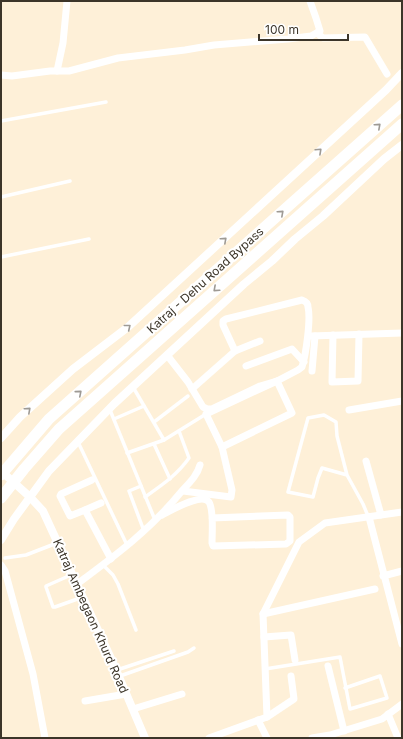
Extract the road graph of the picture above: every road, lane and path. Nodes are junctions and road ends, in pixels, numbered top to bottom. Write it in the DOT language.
graph roads {
  1 [pos="67,1"];
  2 [pos="310,1"];
  3 [pos="317,33"];
  4 [pos="57,71"];
  5 [pos="402,73"];
  6 [pos="387,74"];
  7 [pos="1,75"];
  8 [pos="106,102"];
  9 [pos="402,105"];
  10 [pos="1,121"];
  11 [pos="402,124"];
  12 [pos="402,145"];
  13 [pos="70,181"];
  14 [pos="1,197"];
  15 [pos="89,239"];
  16 [pos="1,258"];
  17 [pos="402,333"];
  18 [pos="358,334"];
  19 [pos="333,335"];
  20 [pos="260,341"];
  21 [pos="235,351"];
  22 [pos="167,355"];
  23 [pos="304,362"];
  24 [pos="246,366"];
  25 [pos="312,371"];
  26 [pos="277,381"];
  27 [pos="133,386"];
  28 [pos="192,389"];
  29 [pos="188,396"];
  30 [pos="402,401"];
  31 [pos="144,406"];
  32 [pos="109,409"];
  33 [pos="350,410"];
  34 [pos="206,414"];
  35 [pos="114,419"];
  36 [pos="154,422"];
  37 [pos="179,431"];
  38 [pos="1,438"];
  39 [pos="164,440"];
  40 [pos="78,441"];
  41 [pos="154,444"];
  42 [pos="222,447"];
  43 [pos="127,452"];
  44 [pos="366,461"];
  45 [pos="200,465"];
  46 [pos="1,471"];
  47 [pos="1,475"];
  48 [pos="347,475"];
  49 [pos="170,479"];
  50 [pos="92,480"];
  51 [pos="141,486"];
  52 [pos="183,491"];
  53 [pos="4,494"];
  54 [pos="30,497"];
  55 [pos="145,497"];
  56 [pos="101,503"];
  57 [pos="85,510"];
  58 [pos="402,512"];
  59 [pos="162,515"];
  60 [pos="381,515"];
  61 [pos="369,517"];
  62 [pos="212,518"];
  63 [pos="156,521"];
  64 [pos="144,532"];
  65 [pos="1,540"];
  66 [pos="58,543"];
  67 [pos="128,547"];
  68 [pos="5,558"];
  69 [pos="111,559"];
  70 [pos="1,565"];
  71 [pos="103,565"];
  72 [pos="402,571"];
  73 [pos="72,574"];
  74 [pos="383,576"];
  75 [pos="77,584"];
  76 [pos="375,589"];
  77 [pos="83,597"];
  78 [pos="263,614"];
  79 [pos="136,630"];
  80 [pos="264,637"];
  81 [pos="402,644"];
  82 [pos="194,648"];
  83 [pos="174,651"];
  84 [pos="295,660"];
  85 [pos="328,666"];
  86 [pos="265,670"];
  87 [pos="118,674"];
  88 [pos="291,676"];
  89 [pos="346,688"];
  90 [pos="126,694"];
  91 [pos="182,694"];
  92 [pos="85,701"];
  93 [pos="402,704"];
  94 [pos="133,709"];
  95 [pos="388,714"];
  96 [pos="267,717"];
  97 [pos="258,720"];
  98 [pos="344,731"];
  99 [pos="45,738"];
  100 [pos="145,738"];
  101 [pos="208,738"];
  102 [pos="267,738"];
  103 [pos="312,738"];
  104 [pos="398,738"];
  1 -- 4 [label="street"];
  2 -- 3 [label="street"];
  3 -- 4 [label="street"];
  3 -- 6 [label="street"];
  4 -- 7 [label="street"];
  38 -- 5 [label="street, one-way"];
  8 -- 10 [label="lane"];
  47 -- 9 [label="highway, Katraj - Dehu Road Bypass, one-way"];
  11 -- 53 [label="highway, Katraj - Dehu Road Bypass, one-way"];
  12 -- 22 [label="street"];
  13 -- 14 [label="lane"];
  15 -- 16 [label="lane"];
  17 -- 18 [label="street"];
  18 -- 19 [label="street"];
  18 -- 19 [label="street"];
  19 -- 25 [label="street"];
  20 -- 21 [label="street"];
  21 -- 23 [label="street"];
  21 -- 28 [label="street"];
  22 -- 27 [label="street"];
  22 -- 28 [label="street"];
  23 -- 24 [label="street"];
  23 -- 26 [label="street"];
  26 -- 28 [label="street"];
  26 -- 34 [label="street"];
  26 -- 42 [label="street"];
  27 -- 31 [label="lane"];
  27 -- 32 [label="street"];
  29 -- 36 [label="lane"];
  30 -- 33 [label="street"];
  31 -- 35 [label="lane"];
  31 -- 36 [label="lane"];
  32 -- 35 [label="lane"];
  32 -- 40 [label="street"];
  34 -- 37 [label="lane"];
  34 -- 42 [label="street"];
  35 -- 43 [label="lane"];
  36 -- 39 [label="lane"];
  37 -- 39 [label="lane"];
  37 -- 49 [label="lane"];
  39 -- 41 [label="lane"];
  40 -- 54 [label="street"];
  40 -- 67 [label="lane"];
  41 -- 43 [label="lane"];
  41 -- 49 [label="lane"];
  42 -- 52 [label="street"];
  43 -- 51 [label="lane"];
  44 -- 60 [label="street"];
  45 -- 52 [label="street"];
  46 -- 54 [label="street, Katraj Ambegaon Khurd Road"];
  48 -- 48 [label="lane"];
  48 -- 61 [label="lane"];
  49 -- 55 [label="lane"];
  50 -- 57 [label="street"];
  51 -- 55 [label="lane"];
  51 -- 64 [label="lane"];
  52 -- 59 [label="street"];
  54 -- 65 [label="street"];
  54 -- 66 [label="street, Katraj Ambegaon Khurd Road"];
  55 -- 63 [label="lane"];
  56 -- 57 [label="street"];
  57 -- 69 [label="street"];
  58 -- 60 [label="street"];
  59 -- 62 [label="street"];
  59 -- 63 [label="street"];
  60 -- 61 [label="street"];
  61 -- 74 [label="street"];
  61 -- 78 [label="street"];
  62 -- 62 [label="street"];
  63 -- 64 [label="street"];
  64 -- 67 [label="street"];
  66 -- 68 [label="lane"];
  66 -- 73 [label="street, Katraj Ambegaon Khurd Road"];
  67 -- 69 [label="street"];
  69 -- 71 [label="street"];
  70 -- 99 [label="street"];
  71 -- 75 [label="street"];
  71 -- 79 [label="lane"];
  72 -- 74 [label="street"];
  73 -- 75 [label="street, Katraj Ambegaon Khurd Road"];
  73 -- 77 [label="lane"];
  74 -- 81 [label="street"];
  75 -- 77 [label="street, Katraj Ambegaon Khurd Road"];
  76 -- 78 [label="street"];
  77 -- 87 [label="street, Katraj Ambegaon Khurd Road"];
  78 -- 80 [label="street"];
  80 -- 84 [label="street"];
  80 -- 86 [label="street"];
  82 -- 87 [label="lane"];
  83 -- 87 [label="lane"];
  85 -- 98 [label="street"];
  86 -- 89 [label="lane"];
  86 -- 96 [label="street"];
  87 -- 90 [label="street, Katraj Ambegaon Khurd Road"];
  88 -- 96 [label="street"];
  89 -- 89 [label="lane"];
  90 -- 92 [label="street"];
  90 -- 94 [label="street, Katraj Ambegaon Khurd Road"];
  91 -- 94 [label="street"];
  93 -- 95 [label="street"];
  94 -- 100 [label="street, Katraj Ambegaon Khurd Road"];
  95 -- 98 [label="street"];
  95 -- 104 [label="street"];
  96 -- 97 [label="street"];
  97 -- 101 [label="street"];
  97 -- 102 [label="street"];
  98 -- 103 [label="street"];
}
